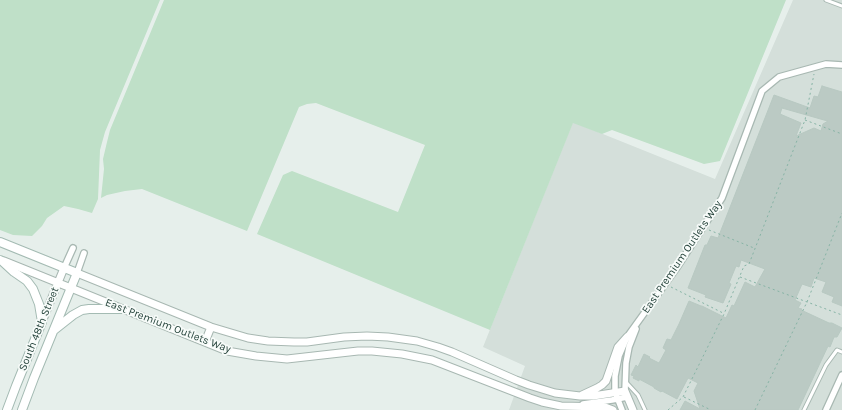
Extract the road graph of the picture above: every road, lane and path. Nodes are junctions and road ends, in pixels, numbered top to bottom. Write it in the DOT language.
graph roads {
  1 [pos="826,0"];
  2 [pos="842,6"];
  3 [pos="842,65"];
  4 [pos="815,67"];
  5 [pos="805,120"];
  6 [pos="842,134"];
  7 [pos="842,213"];
  8 [pos="704,228"];
  9 [pos="0,242"];
  10 [pos="73,248"];
  11 [pos="755,248"];
  12 [pos="84,253"];
  13 [pos="1,260"];
  14 [pos="64,268"];
  15 [pos="76,273"];
  16 [pos="739,277"];
  17 [pos="58,283"];
  18 [pos="666,284"];
  19 [pos="70,288"];
  20 [pos="807,302"];
  21 [pos="122,309"];
  22 [pos="724,314"];
  23 [pos="842,315"];
  24 [pos="42,322"];
  25 [pos="638,323"];
  26 [pos="211,327"];
  27 [pos="53,331"];
  28 [pos="357,336"];
  29 [pos="627,337"];
  30 [pos="205,342"];
  31 [pos="358,351"];
  32 [pos="842,352"];
  33 [pos="842,375"];
  34 [pos="625,380"];
  35 [pos="626,394"];
  36 [pos="580,396"];
  37 [pos="616,396"];
  38 [pos="683,397"];
  39 [pos="575,406"];
  40 [pos="7,410"];
  41 [pos="22,410"];
  42 [pos="613,410"];
  43 [pos="622,410"];
  44 [pos="633,410"];
  45 [pos="645,410"];
  46 [pos="668,410"];
  47 [pos="711,410"];
  48 [pos="755,410"];
  49 [pos="804,410"];
  50 [pos="826,410"];
  1 -- 2 [label="lane"];
  3 -- 4 [label="street, East Premium Outlets Way"];
  4 -- 5 [label="path"];
  4 -- 8 [label="street, East Premium Outlets Way"];
  5 -- 6 [label="path"];
  5 -- 11 [label="path"];
  7 -- 20 [label="path"];
  8 -- 11 [label="path"];
  8 -- 18 [label="street, East Premium Outlets Way"];
  9 -- 14 [label="main road"];
  10 -- 14 [label="street, South 48th Street"];
  11 -- 16 [label="path"];
  12 -- 15 [label="street, South 48th Street"];
  13 -- 17 [label="street, East Premium Outlets Way"];
  13 -- 24 [label="main road"];
  14 -- 15 [label="main road"];
  14 -- 17 [label="street, South 48th Street"];
  15 -- 19 [label="main road, South 48th Street"];
  15 -- 26 [label="street, East Premium Outlets Way"];
  16 -- 20 [label="path"];
  16 -- 22 [label="path"];
  17 -- 19 [label="street, East Premium Outlets Way"];
  17 -- 24 [label="street, South 48th Street"];
  18 -- 22 [label="path"];
  18 -- 25 [label="street, East Premium Outlets Way"];
  19 -- 21 [label="street, East Premium Outlets Way"];
  19 -- 27 [label="main road, South 48th Street"];
  20 -- 23 [label="path"];
  20 -- 48 [label="path"];
  21 -- 27 [label="main road"];
  21 -- 30 [label="street, East Premium Outlets Way"];
  22 -- 38 [label="path"];
  24 -- 40 [label="main road, South 48th Street"];
  25 -- 29 [label="street, East Premium Outlets Way"];
  25 -- 34 [label="street, East Premium Outlets Way"];
  26 -- 28 [label="street, East Premium Outlets Way"];
  26 -- 30 [label="street"];
  27 -- 41 [label="main road, South 48th Street"];
  28 -- 31 [label="street"];
  28 -- 36 [label="street, East Premium Outlets Way"];
  29 -- 36 [label="street"];
  29 -- 37 [label="street, East Premium Outlets Way"];
  30 -- 31 [label="street, East Premium Outlets Way"];
  31 -- 39 [label="street, East Premium Outlets Way"];
  32 -- 49 [label="lane"];
  33 -- 50 [label="street"];
  34 -- 35 [label="street, East Premium Outlets Way"];
  34 -- 45 [label="lane"];
  35 -- 37 [label="street, East Premium Outlets Way"];
  35 -- 44 [label="street, East Premium Outlets Way"];
  36 -- 37 [label="street, East Premium Outlets Way"];
  37 -- 39 [label="street, East Premium Outlets Way"];
  37 -- 43 [label="street, East Premium Outlets Way"];
  38 -- 46 [label="path"];
  38 -- 47 [label="path"];
  39 -- 42 [label="street"];
}
